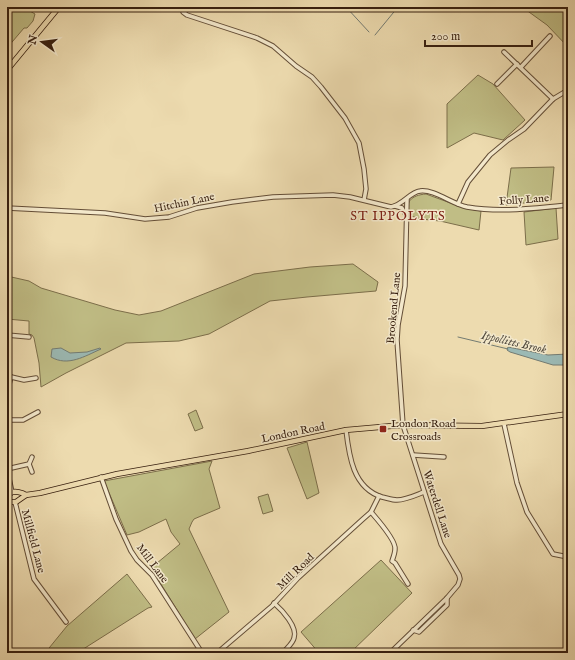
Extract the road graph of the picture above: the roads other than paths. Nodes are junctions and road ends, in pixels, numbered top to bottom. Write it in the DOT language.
graph roads {
  1 [pos="59,7"];
  2 [pos="183,7"];
  3 [pos="550,36"];
  4 [pos="504,52"];
  5 [pos="517,64"];
  6 [pos="521,67"];
  7 [pos="7,70"];
  8 [pos="497,84"];
  9 [pos="568,90"];
  10 [pos="553,99"];
  11 [pos="407,199"];
  12 [pos="364,200"];
  13 [pos="458,204"];
  14 [pos="568,205"];
  15 [pos="395,206"];
  16 [pos="7,208"];
  17 [pos="406,216"];
  18 [pos="7,335"];
  19 [pos="29,337"];
  20 [pos="9,377"];
  21 [pos="36,378"];
  22 [pos="7,392"];
  23 [pos="38,412"];
  24 [pos="568,414"];
  25 [pos="7,420"];
  26 [pos="504,424"];
  27 [pos="403,425"];
  28 [pos="346,430"];
  29 [pos="412,455"];
  30 [pos="32,457"];
  31 [pos="444,457"];
  32 [pos="30,464"];
  33 [pos="7,469"];
  34 [pos="32,472"];
  35 [pos="101,477"];
  36 [pos="14,492"];
  37 [pos="424,492"];
  38 [pos="26,495"];
  39 [pos="378,496"];
  40 [pos="8,498"];
  41 [pos="13,501"];
  42 [pos="371,512"];
  43 [pos="568,557"];
  44 [pos="408,584"];
  45 [pos="274,603"];
  46 [pos="66,622"];
  47 [pos="202,653"];
  48 [pos="217,653"];
  49 [pos="283,653"];
  50 [pos="390,653"];
  1 -- 7 [label="main road"];
  2 -- 12 [label="street"];
  3 -- 6 [label="street"];
  4 -- 5 [label="street"];
  5 -- 6 [label="street"];
  5 -- 8 [label="street"];
  6 -- 10 [label="street"];
  9 -- 10 [label="street"];
  10 -- 13 [label="street"];
  11 -- 13 [label="street, Folly Lane"];
  11 -- 15 [label="street"];
  11 -- 17 [label="street, Brookend Lane"];
  12 -- 15 [label="street, Hitchin Lane"];
  12 -- 16 [label="street, Hitchin Lane"];
  13 -- 14 [label="street, Folly Lane"];
  15 -- 17 [label="street"];
  17 -- 27 [label="street, Brookend Lane"];
  18 -- 19 [label="street"];
  20 -- 21 [label="street"];
  20 -- 22 [label="street"];
  23 -- 25 [label="street"];
  24 -- 26 [label="main road, London Road"];
  26 -- 27 [label="main road, London Road"];
  26 -- 43 [label="street"];
  27 -- 28 [label="main road, London Road"];
  27 -- 29 [label="street, Waterdell Lane"];
  28 -- 35 [label="main road, London Road"];
  28 -- 39 [label="street"];
  29 -- 31 [label="street"];
  29 -- 37 [label="street, Waterdell Lane"];
  30 -- 32 [label="street"];
  32 -- 33 [label="street"];
  32 -- 34 [label="street"];
  33 -- 36 [label="street"];
  35 -- 38 [label="main road, London Road"];
  35 -- 47 [label="street, Mill Lane"];
  36 -- 38 [label="main road, London Road"];
  36 -- 40 [label="main road"];
  36 -- 41 [label="main road"];
  37 -- 39 [label="street"];
  37 -- 50 [label="street, Waterdell Lane"];
  38 -- 41 [label="main road, London Road"];
  39 -- 42 [label="street, Mill Road"];
  40 -- 41 [label="main road"];
  41 -- 46 [label="street, Millfield Lane"];
  42 -- 44 [label="street"];
  42 -- 45 [label="street, Mill Road"];
  45 -- 48 [label="street, Mill Road"];
  45 -- 49 [label="street"];
}
